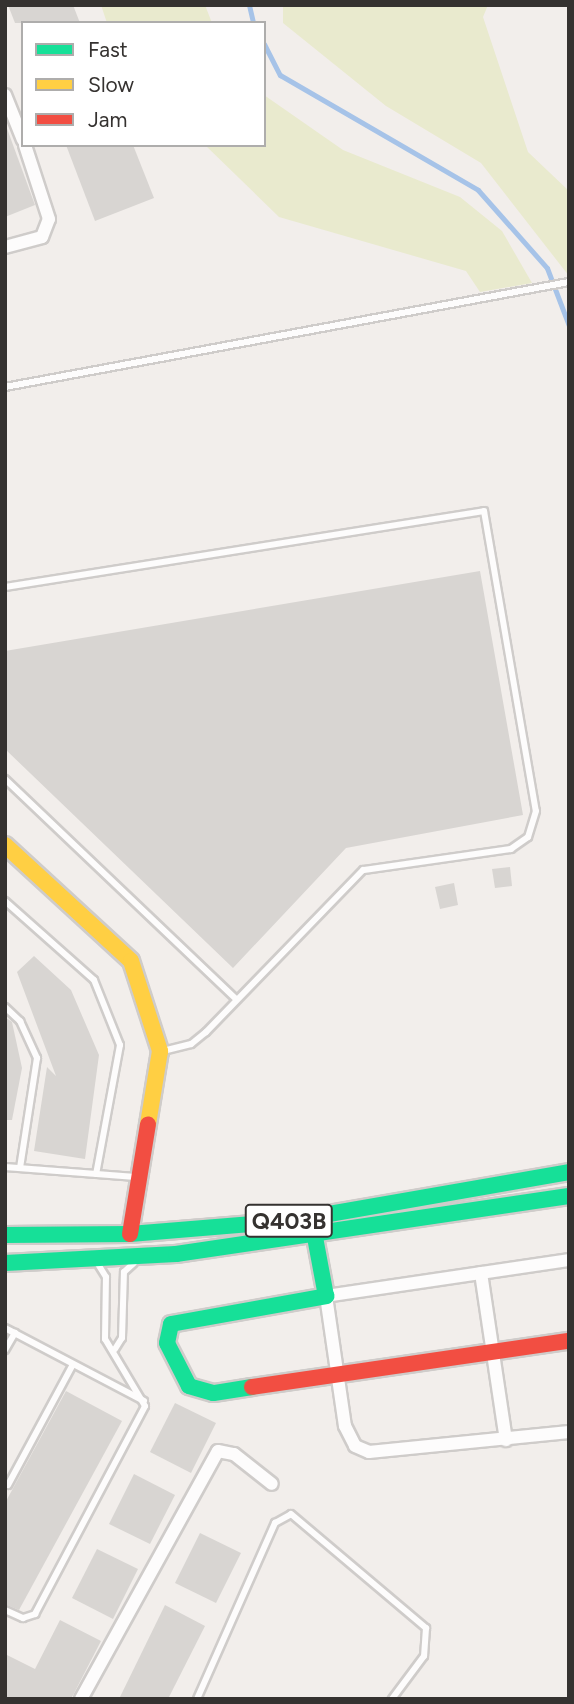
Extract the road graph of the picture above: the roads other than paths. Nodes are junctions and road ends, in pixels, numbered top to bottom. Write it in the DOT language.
graph roads {
  1 [pos="5,95"];
  2 [pos="21,135"];
  3 [pos="26,147"];
  4 [pos="5,247"];
  5 [pos="569,282"];
  6 [pos="5,387"];
  7 [pos="5,587"];
  8 [pos="5,779"];
  9 [pos="6,845"];
  10 [pos="5,901"];
  11 [pos="235,998"];
  12 [pos="5,1007"];
  13 [pos="160,1051"];
  14 [pos="5,1167"];
  15 [pos="20,1168"];
  16 [pos="569,1172"];
  17 [pos="96,1174"];
  18 [pos="136,1177"];
  19 [pos="569,1196"];
  20 [pos="130,1234"];
  21 [pos="5,1235"];
  22 [pos="315,1237"];
  23 [pos="143,1257"];
  24 [pos="569,1260"];
  25 [pos="89,1261"];
  26 [pos="5,1263"];
  27 [pos="481,1273"];
  28 [pos="326,1296"];
  29 [pos="5,1328"];
  30 [pos="15,1333"];
  31 [pos="569,1341"];
  32 [pos="115,1349"];
  33 [pos="5,1350"];
  34 [pos="493,1355"];
  35 [pos="72,1366"];
  36 [pos="340,1376"];
  37 [pos="144,1404"];
  38 [pos="569,1432"];
  39 [pos="506,1440"];
  40 [pos="8,1485"];
  41 [pos="272,1485"];
  42 [pos="5,1610"];
  43 [pos="81,1699"];
  44 [pos="197,1699"];
  45 [pos="393,1699"];
  1 -- 2 [label="street"];
  3 -- 4 [label="street"];
  5 -- 6 [label="lane"];
  7 -- 11 [label="lane"];
  8 -- 11 [label="lane"];
  9 -- 13 [label="main road"];
  10 -- 17 [label="lane"];
  11 -- 13 [label="lane"];
  12 -- 15 [label="lane"];
  13 -- 18 [label="main road"];
  14 -- 15 [label="lane"];
  15 -- 17 [label="lane"];
  16 -- 20 [label="main road, Q403B"];
  17 -- 18 [label="lane"];
  18 -- 20 [label="main road"];
  19 -- 22 [label="main road"];
  20 -- 21 [label="main road, Q403B"];
  22 -- 23 [label="main road"];
  22 -- 28 [label="main road"];
  23 -- 25 [label="main road"];
  23 -- 32 [label="lane"];
  24 -- 27 [label="street"];
  25 -- 26 [label="main road"];
  25 -- 32 [label="lane"];
  27 -- 28 [label="street"];
  27 -- 34 [label="street"];
  28 -- 36 [label="street"];
  28 -- 36 [label="main road"];
  29 -- 30 [label="lane"];
  30 -- 33 [label="lane"];
  30 -- 35 [label="lane"];
  31 -- 34 [label="main road"];
  32 -- 37 [label="lane"];
  34 -- 36 [label="main road"];
  34 -- 39 [label="street"];
  35 -- 37 [label="lane"];
  35 -- 40 [label="lane"];
  36 -- 39 [label="street"];
  37 -- 42 [label="lane"];
  38 -- 39 [label="street"];
  41 -- 43 [label="street"];
  44 -- 45 [label="lane"];
}
